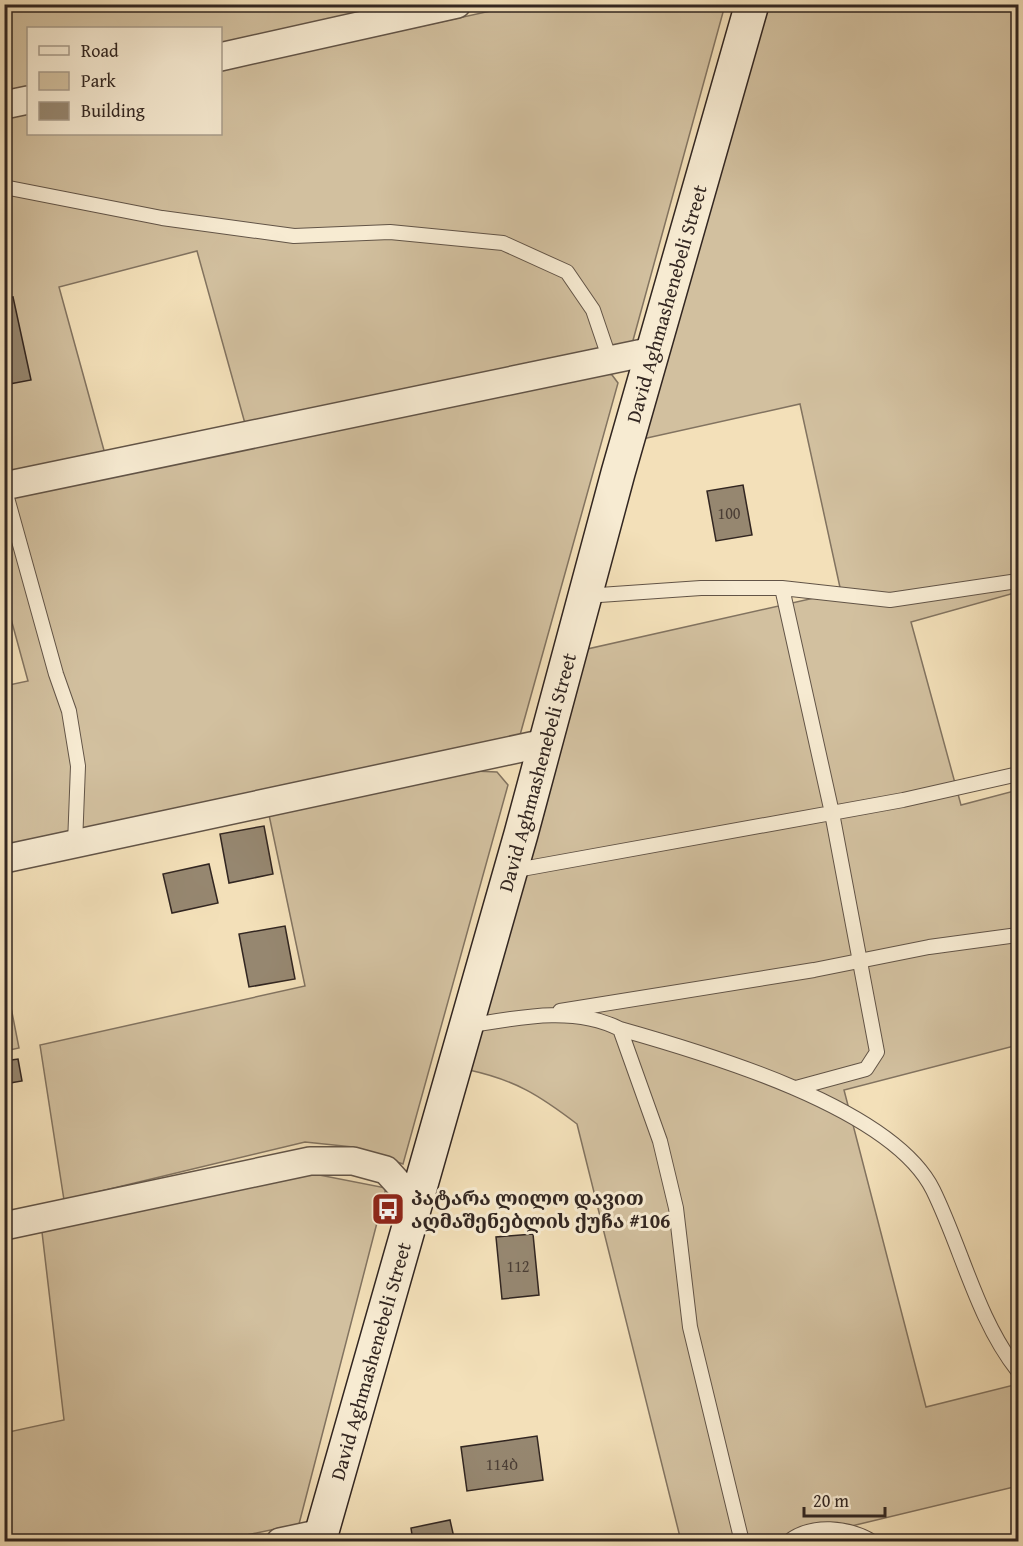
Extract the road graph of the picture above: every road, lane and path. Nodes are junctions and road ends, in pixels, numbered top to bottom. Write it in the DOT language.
graph roads {
  1 [pos="457,4"];
  2 [pos="752,4"];
  3 [pos="222,57"];
  4 [pos="27,100"];
  5 [pos="4,105"];
  6 [pos="4,188"];
  7 [pos="652,351"];
  8 [pos="610,360"];
  9 [pos="4,487"];
  10 [pos="1018,581"];
  11 [pos="782,588"];
  12 [pos="585,596"];
  13 [pos="545,743"];
  14 [pos="1018,774"];
  15 [pos="832,813"];
  16 [pos="75,844"];
  17 [pos="4,860"];
  18 [pos="510,871"];
  19 [pos="1018,935"];
  20 [pos="861,961"];
  21 [pos="543,1014"];
  22 [pos="465,1026"];
  23 [pos="620,1029"];
  24 [pos="796,1088"];
  25 [pos="416,1203"];
  26 [pos="4,1226"];
  27 [pos="1018,1371"];
  28 [pos="321,1537"];
  29 [pos="280,1542"];
  30 [pos="742,1542"];
  31 [pos="788,1542"];
  32 [pos="873,1542"];
  1 -- 3 [label="street"];
  2 -- 7 [label="street, David Aghmashenebeli Street"];
  4 -- 5 [label="street"];
  6 -- 8 [label="lane"];
  7 -- 8 [label="street"];
  7 -- 12 [label="street, David Aghmashenebeli Street"];
  8 -- 9 [label="street"];
  9 -- 16 [label="lane"];
  10 -- 11 [label="lane"];
  11 -- 12 [label="lane"];
  11 -- 15 [label="lane"];
  12 -- 13 [label="street, David Aghmashenebeli Street"];
  13 -- 16 [label="street"];
  13 -- 18 [label="street, David Aghmashenebeli Street"];
  14 -- 15 [label="lane"];
  15 -- 18 [label="lane"];
  15 -- 20 [label="lane"];
  16 -- 17 [label="street"];
  18 -- 22 [label="street, David Aghmashenebeli Street"];
  19 -- 20 [label="lane"];
  20 -- 21 [label="lane"];
  20 -- 24 [label="lane"];
  21 -- 22 [label="lane"];
  21 -- 23 [label="lane"];
  22 -- 25 [label="street, David Aghmashenebeli Street"];
  23 -- 24 [label="lane"];
  23 -- 30 [label="lane"];
  24 -- 27 [label="lane"];
  25 -- 26 [label="street"];
  25 -- 28 [label="street, David Aghmashenebeli Street"];
  28 -- 29 [label="street"];
  31 -- 32 [label="lane"];
}
